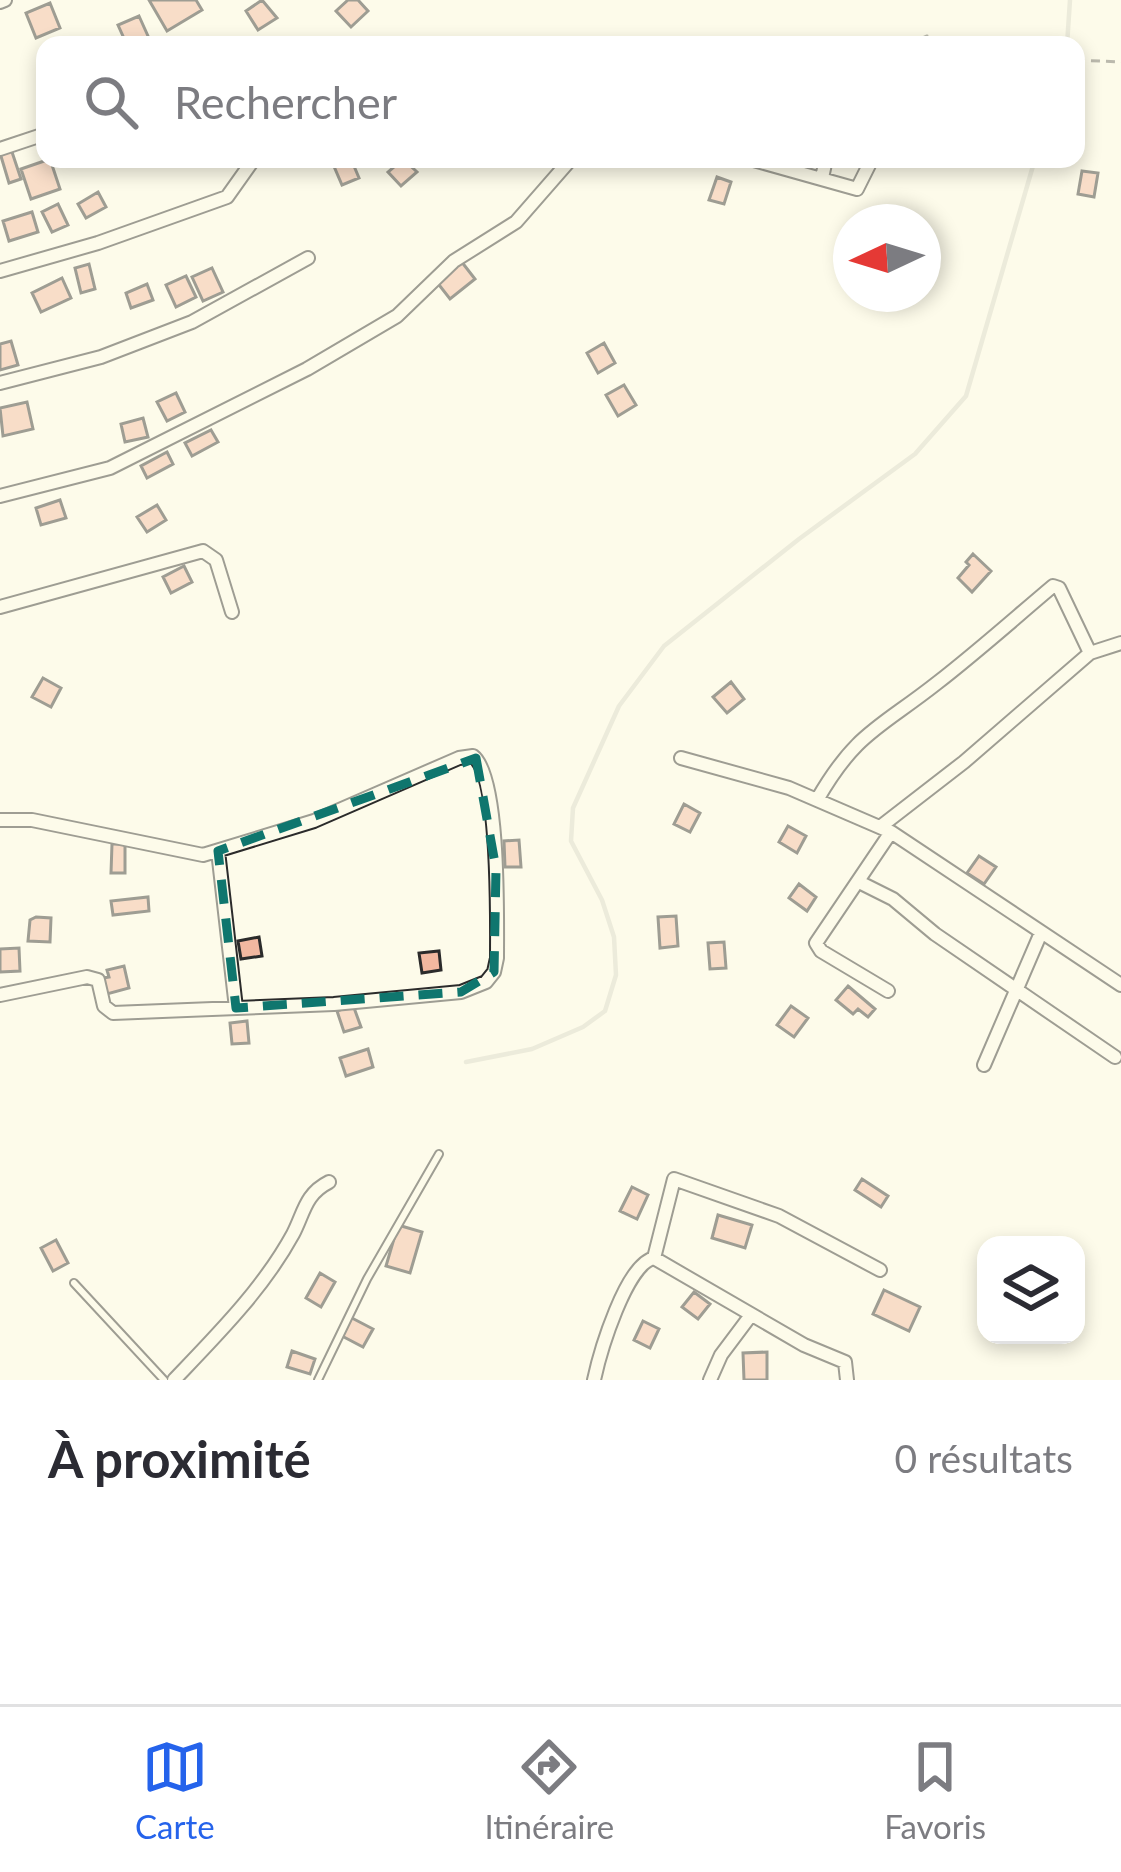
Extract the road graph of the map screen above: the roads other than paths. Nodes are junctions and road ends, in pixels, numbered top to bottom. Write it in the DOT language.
graph roads {
  1 [pos="36,137"];
  2 [pos="0,148"];
  3 [pos="248,168"];
  4 [pos="563,168"];
  5 [pos="785,168"];
  6 [pos="824,168"];
  7 [pos="867,168"];
  8 [pos="822,178"];
  9 [pos="308,258"];
  10 [pos="0,271"];
  11 [pos="0,383"];
  12 [pos="0,496"];
  13 [pos="0,607"];
  14 [pos="232,612"];
  15 [pos="1121,643"];
  16 [pos="1090,653"];
  17 [pos="681,758"];
  18 [pos="817,800"];
  19 [pos="0,820"];
  20 [pos="885,829"];
  21 [pos="218,851"];
  22 [pos="859,883"];
  23 [pos="1040,934"];
  24 [pos="1121,985"];
  25 [pos="1018,987"];
  26 [pos="888,992"];
  27 [pos="0,995"];
  28 [pos="236,1008"];
  29 [pos="1114,1057"];
  30 [pos="984,1065"];
  31 [pos="440,1154"];
  32 [pos="329,1182"];
  33 [pos="654,1258"];
  34 [pos="880,1270"];
  35 [pos="74,1283"];
  36 [pos="751,1315"];
  37 [pos="164,1380"];
  38 [pos="174,1380"];
  39 [pos="318,1380"];
  40 [pos="595,1380"];
  41 [pos="710,1380"];
  42 [pos="847,1380"];
  1 -- 2 [label="street"];
  3 -- 10 [label="street"];
  4 -- 12 [label="street"];
  5 -- 8 [label="street"];
  6 -- 8 [label="street"];
  7 -- 8 [label="street"];
  9 -- 11 [label="street"];
  13 -- 14 [label="street"];
  15 -- 16 [label="street"];
  16 -- 18 [label="street"];
  16 -- 20 [label="street"];
  17 -- 18 [label="street"];
  18 -- 20 [label="street"];
  19 -- 21 [label="street"];
  20 -- 22 [label="street"];
  20 -- 23 [label="street"];
  21 -- 28 [label="street"];
  21 -- 28 [label="street"];
  22 -- 25 [label="street"];
  22 -- 26 [label="street"];
  23 -- 24 [label="street"];
  23 -- 25 [label="street"];
  25 -- 29 [label="street"];
  25 -- 30 [label="street"];
  27 -- 28 [label="street"];
  31 -- 39 [label="lane"];
  32 -- 38 [label="street"];
  33 -- 34 [label="street"];
  33 -- 36 [label="street"];
  33 -- 40 [label="street"];
  35 -- 37 [label="lane"];
  36 -- 41 [label="street"];
  36 -- 42 [label="street"];
}
